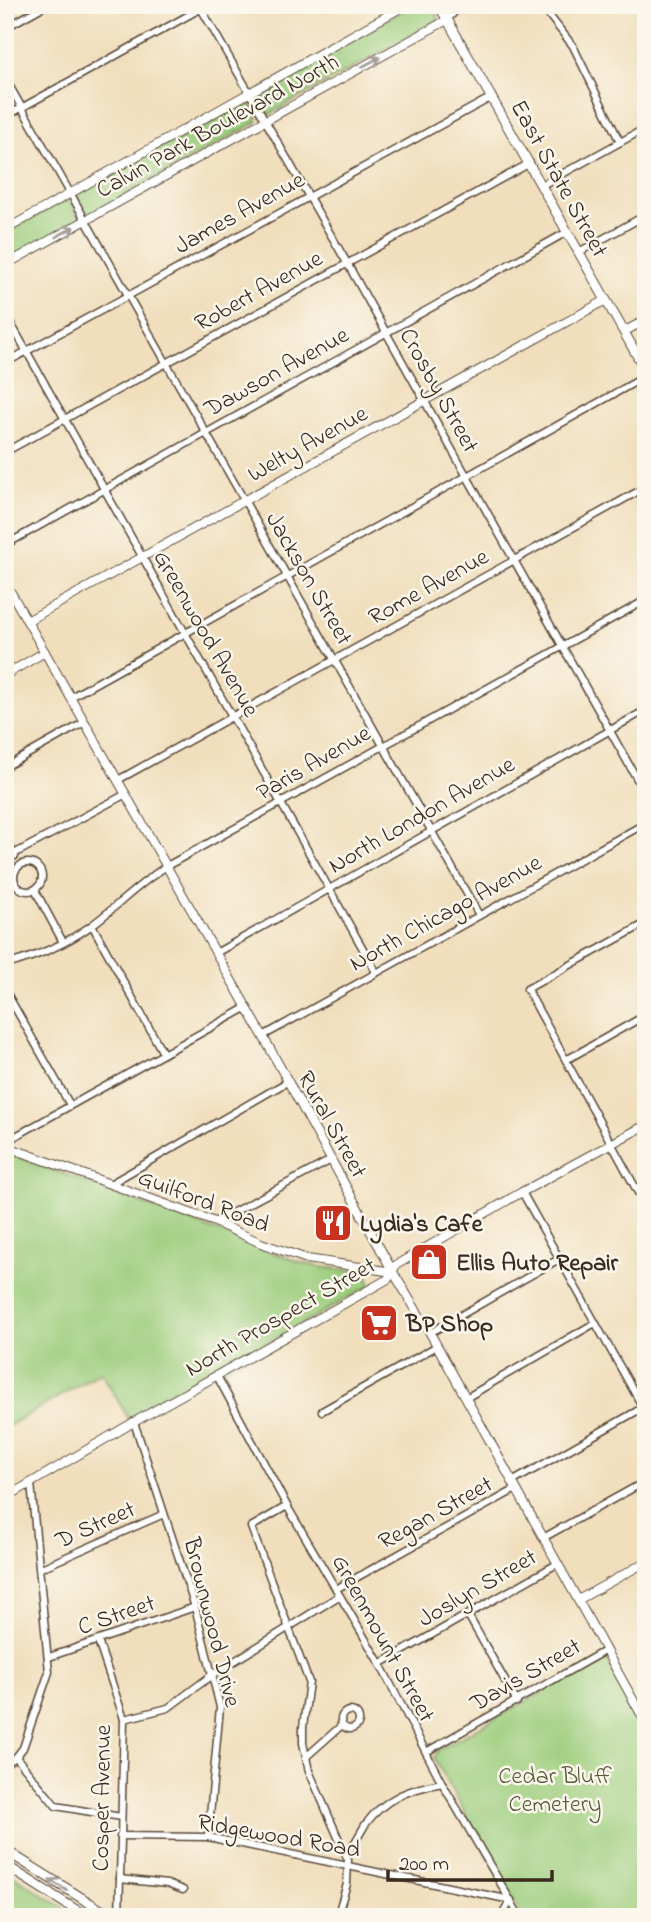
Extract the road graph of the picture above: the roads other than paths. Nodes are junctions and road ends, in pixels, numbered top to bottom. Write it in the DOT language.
graph roads {
  1 [pos="46,5"];
  2 [pos="406,5"];
  3 [pos="439,5"];
  4 [pos="461,5"];
  5 [pos="541,5"];
  6 [pos="202,6"];
  7 [pos="447,20"];
  8 [pos="5,28"];
  9 [pos="5,78"];
  10 [pos="250,94"];
  11 [pos="492,97"];
  12 [pos="22,108"];
  13 [pos="5,117"];
  14 [pos="265,121"];
  15 [pos="646,128"];
  16 [pos="620,142"];
  17 [pos="530,163"];
  18 [pos="542,185"];
  19 [pos="71,194"];
  20 [pos="308,196"];
  21 [pos="646,215"];
  22 [pos="86,220"];
  23 [pos="5,230"];
  24 [pos="567,232"];
  25 [pos="579,252"];
  26 [pos="347,263"];
  27 [pos="5,265"];
  28 [pos="128,296"];
  29 [pos="606,300"];
  30 [pos="5,313"];
  31 [pos="646,320"];
  32 [pos="625,331"];
  33 [pos="386,332"];
  34 [pos="27,351"];
  35 [pos="5,363"];
  36 [pos="165,363"];
  37 [pos="646,373"];
  38 [pos="423,400"];
  39 [pos="64,419"];
  40 [pos="204,433"];
  41 [pos="5,452"];
  42 [pos="467,476"];
  43 [pos="646,487"];
  44 [pos="105,490"];
  45 [pos="243,500"];
  46 [pos="5,545"];
  47 [pos="142,557"];
  48 [pos="513,560"];
  49 [pos="286,578"];
  50 [pos="5,582"];
  51 [pos="646,600"];
  52 [pos="27,621"];
  53 [pos="186,632"];
  54 [pos="563,645"];
  55 [pos="45,652"];
  56 [pos="335,660"];
  57 [pos="5,675"];
  58 [pos="72,697"];
  59 [pos="646,710"];
  60 [pos="233,718"];
  61 [pos="85,722"];
  62 [pos="610,729"];
  63 [pos="383,744"];
  64 [pos="5,767"];
  65 [pos="118,780"];
  66 [pos="126,794"];
  67 [pos="646,794"];
  68 [pos="282,802"];
  69 [pos="646,823"];
  70 [pos="432,829"];
  71 [pos="5,838"];
  72 [pos="14,854"];
  73 [pos="20,864"];
  74 [pos="166,867"];
  75 [pos="329,889"];
  76 [pos="35,890"];
  77 [pos="479,915"];
  78 [pos="646,923"];
  79 [pos="92,925"];
  80 [pos="63,942"];
  81 [pos="216,953"];
  82 [pos="5,965"];
  83 [pos="376,972"];
  84 [pos="5,990"];
  85 [pos="246,1008"];
  86 [pos="646,1015"];
  87 [pos="263,1036"];
  88 [pos="163,1053"];
  89 [pos="566,1060"];
  90 [pos="287,1082"];
  91 [pos="70,1105"];
  92 [pos="646,1125"];
  93 [pos="5,1144"];
  94 [pos="612,1144"];
  95 [pos="331,1160"];
  96 [pos="108,1185"];
  97 [pos="522,1192"];
  98 [pos="646,1207"];
  99 [pos="215,1222"];
  100 [pos="559,1259"];
  101 [pos="393,1272"];
  102 [pos="595,1322"];
  103 [pos="430,1334"];
  104 [pos="437,1346"];
  105 [pos="217,1376"];
  106 [pos="466,1398"];
  107 [pos="645,1409"];
  108 [pos="322,1411"];
  109 [pos="134,1422"];
  110 [pos="646,1481"];
  111 [pos="31,1483"];
  112 [pos="514,1485"];
  113 [pos="5,1498"];
  114 [pos="288,1506"];
  115 [pos="164,1514"];
  116 [pos="543,1538"];
  117 [pos="646,1562"];
  118 [pos="557,1563"];
  119 [pos="41,1568"];
  120 [pos="337,1593"];
  121 [pos="578,1600"];
  122 [pos="195,1607"];
  123 [pos="468,1615"];
  124 [pos="289,1627"];
  125 [pos="98,1641"];
  126 [pos="606,1650"];
  127 [pos="49,1657"];
  128 [pos="380,1664"];
  129 [pos="212,1675"];
  130 [pos="517,1702"];
  131 [pos="124,1719"];
  132 [pos="646,1723"];
  133 [pos="342,1725"];
  134 [pos="426,1752"];
  135 [pos="16,1757"];
  136 [pos="306,1757"];
  137 [pos="5,1764"];
  138 [pos="442,1783"];
  139 [pos="121,1818"];
  140 [pos="120,1836"];
  141 [pos="208,1837"];
  142 [pos="5,1850"];
  143 [pos="347,1854"];
  144 [pos="5,1865"];
  145 [pos="348,1866"];
  146 [pos="120,1879"];
  147 [pos="183,1890"];
  148 [pos="511,1900"];
  149 [pos="87,1917"];
  150 [pos="113,1917"];
  151 [pos="119,1917"];
  152 [pos="337,1917"];
  153 [pos="501,1917"];
  154 [pos="520,1917"];
  1 -- 8 [label="street"];
  2 -- 10 [label="street, Calvin Park Boulevard North"];
  3 -- 7 [label="main road, East State Street"];
  4 -- 7 [label="street"];
  5 -- 16 [label="street"];
  6 -- 10 [label="street, Crosby Street"];
  6 -- 12 [label="street"];
  7 -- 11 [label="main road, East State Street"];
  14 -- 7 [label="street, Calvin Park Boulevard North, one-way"];
  9 -- 12 [label="street, Jackson Street"];
  10 -- 14 [label="street, Crosby Street"];
  10 -- 19 [label="street, Calvin Park Boulevard North"];
  11 -- 17 [label="main road, East State Street"];
  11 -- 20 [label="street, James Avenue"];
  12 -- 13 [label="street"];
  12 -- 19 [label="street, Jackson Street"];
  14 -- 20 [label="street, Crosby Street"];
  14 -- 22 [label="street, Calvin Park Boulevard North"];
  15 -- 16 [label="street"];
  16 -- 18 [label="street"];
  17 -- 18 [label="main road, East State Street"];
  17 -- 26 [label="street, Robert Avenue"];
  18 -- 24 [label="main road, East State Street"];
  19 -- 22 [label="street, Jackson Street"];
  19 -- 23 [label="street, Calvin Park Boulevard North"];
  20 -- 26 [label="street, Crosby Street"];
  20 -- 28 [label="street, James Avenue"];
  21 -- 25 [label="street"];
  27 -- 22 [label="street, Calvin Park Boulevard North, one-way"];
  22 -- 28 [label="street, Jackson Street"];
  24 -- 25 [label="main road, East State Street"];
  24 -- 33 [label="street, Dawson Avenue"];
  25 -- 29 [label="main road, East State Street"];
  26 -- 33 [label="street, Crosby Street"];
  26 -- 36 [label="street, Robert Avenue"];
  28 -- 34 [label="street, James Avenue"];
  28 -- 36 [label="street, Jackson Street"];
  29 -- 32 [label="main road, East State Street"];
  29 -- 38 [label="street, Welty Avenue"];
  30 -- 34 [label="street, Greenwood Avenue"];
  31 -- 32 [label="street"];
  32 -- 37 [label="main road, East State Street"];
  33 -- 38 [label="street, Crosby Street"];
  33 -- 40 [label="street, Dawson Avenue"];
  34 -- 35 [label="street, James Avenue"];
  34 -- 39 [label="street, Greenwood Avenue"];
  36 -- 39 [label="street, Robert Avenue"];
  36 -- 40 [label="street, Jackson Street"];
  37 -- 42 [label="street"];
  38 -- 42 [label="street, Crosby Street"];
  38 -- 45 [label="street, Welty Avenue"];
  39 -- 41 [label="street, Robert Avenue"];
  39 -- 44 [label="street, Greenwood Avenue"];
  40 -- 44 [label="street, Dawson Avenue"];
  40 -- 45 [label="street, Jackson Street"];
  42 -- 48 [label="street, Crosby Street"];
  42 -- 49 [label="street"];
  43 -- 48 [label="street, Rome Avenue"];
  44 -- 46 [label="street, Dawson Avenue"];
  44 -- 47 [label="street, Greenwood Avenue"];
  45 -- 47 [label="street, Welty Avenue"];
  45 -- 49 [label="street, Jackson Street"];
  47 -- 52 [label="street, Welty Avenue"];
  47 -- 53 [label="street, Greenwood Avenue"];
  48 -- 54 [label="street, Crosby Street"];
  48 -- 56 [label="street, Rome Avenue"];
  49 -- 53 [label="street"];
  49 -- 56 [label="street, Jackson Street"];
  50 -- 52 [label="street, Rural Street"];
  51 -- 54 [label="street, Paris Avenue"];
  52 -- 55 [label="street, Rural Street"];
  53 -- 58 [label="street"];
  53 -- 60 [label="street, Greenwood Avenue"];
  54 -- 62 [label="street, Crosby Street"];
  54 -- 63 [label="street, Paris Avenue"];
  55 -- 57 [label="street"];
  55 -- 58 [label="street, Rural Street"];
  56 -- 60 [label="street, Rome Avenue"];
  56 -- 63 [label="street, Jackson Street"];
  58 -- 61 [label="street, Rural Street"];
  59 -- 62 [label="street, North London Avenue"];
  60 -- 65 [label="street, Rome Avenue"];
  60 -- 68 [label="street, Greenwood Avenue"];
  61 -- 64 [label="street"];
  61 -- 65 [label="street, Rural Street"];
  62 -- 67 [label="street, Crosby Street"];
  62 -- 70 [label="street, North London Avenue"];
  63 -- 68 [label="street, Paris Avenue"];
  63 -- 70 [label="street, Jackson Street"];
  65 -- 66 [label="street, Rural Street"];
  66 -- 72 [label="street"];
  66 -- 74 [label="street, Rural Street"];
  68 -- 74 [label="street, Paris Avenue"];
  68 -- 75 [label="street, Greenwood Avenue"];
  69 -- 77 [label="street, North Chicago Avenue"];
  70 -- 75 [label="street, North London Avenue"];
  70 -- 77 [label="street, Jackson Street"];
  71 -- 72 [label="street"];
  72 -- 73 [label="street"];
  73 -- 76 [label="street"];
  73 -- 76 [label="street"];
  74 -- 79 [label="street, Paris Avenue"];
  74 -- 81 [label="street, Rural Street"];
  75 -- 81 [label="street, North London Avenue"];
  75 -- 83 [label="street, Greenwood Avenue"];
  76 -- 80 [label="street"];
  77 -- 83 [label="street, North Chicago Avenue"];
  78 -- 89 [label="street"];
  79 -- 80 [label="street, Paris Avenue"];
  79 -- 88 [label="street"];
  80 -- 82 [label="street, Paris Avenue"];
  81 -- 85 [label="street, Rural Street"];
  83 -- 87 [label="street, North Chicago Avenue"];
  84 -- 91 [label="street"];
  85 -- 87 [label="street, Rural Street"];
  85 -- 88 [label="street"];
  86 -- 89 [label="street"];
  87 -- 90 [label="street, Rural Street"];
  88 -- 91 [label="street"];
  89 -- 94 [label="street"];
  90 -- 95 [label="street, Rural Street"];
  90 -- 96 [label="street"];
  91 -- 93 [label="street"];
  92 -- 94 [label="street, North Prospect Street"];
  93 -- 96 [label="street, Guilford Road"];
  94 -- 97 [label="street, North Prospect Street"];
  94 -- 98 [label="street"];
  95 -- 99 [label="street"];
  95 -- 101 [label="street, Rural Street"];
  96 -- 99 [label="street, Guilford Road"];
  97 -- 100 [label="street"];
  97 -- 101 [label="street, North Prospect Street"];
  99 -- 101 [label="street, Guilford Road"];
  100 -- 102 [label="street"];
  100 -- 103 [label="street"];
  101 -- 103 [label="street, Rural Street"];
  101 -- 105 [label="street, North Prospect Street"];
  102 -- 106 [label="street"];
  102 -- 107 [label="street"];
  103 -- 104 [label="street, Rural Street"];
  104 -- 106 [label="street, Rural Street"];
  104 -- 108 [label="street"];
  105 -- 109 [label="street, North Prospect Street"];
  105 -- 114 [label="street, Greenmount Street"];
  106 -- 112 [label="street, Rural Street"];
  107 -- 112 [label="street, Regan Street"];
  109 -- 111 [label="street, North Prospect Street"];
  109 -- 115 [label="street, Brownwood Drive"];
  110 -- 116 [label="street"];
  111 -- 113 [label="street, North Prospect Street"];
  111 -- 119 [label="street"];
  112 -- 116 [label="street, Rural Street"];
  112 -- 120 [label="street, Regan Street"];
  114 -- 120 [label="street, Greenmount Street"];
  114 -- 124 [label="street"];
  115 -- 119 [label="street, D Street"];
  115 -- 122 [label="street, Brownwood Drive"];
  116 -- 118 [label="street, Rural Street"];
  117 -- 121 [label="street"];
  118 -- 121 [label="street, Rural Street"];
  118 -- 123 [label="street, Joslyn Street"];
  119 -- 127 [label="street"];
  120 -- 124 [label="street, Regan Street"];
  120 -- 128 [label="street, Greenmount Street"];
  121 -- 126 [label="street, Rural Street"];
  122 -- 125 [label="street, C Street"];
  122 -- 129 [label="street, Brownwood Drive"];
  123 -- 128 [label="street, Joslyn Street"];
  123 -- 130 [label="street"];
  124 -- 129 [label="street, Regan Street"];
  124 -- 136 [label="street"];
  125 -- 127 [label="street, C Street"];
  125 -- 131 [label="street, Cosper Avenue"];
  126 -- 130 [label="street, Davis Street"];
  126 -- 132 [label="street, Rural Street"];
  127 -- 135 [label="street"];
  128 -- 134 [label="street, Greenmount Street"];
  129 -- 131 [label="street, Regan Street"];
  129 -- 141 [label="street, Brownwood Drive"];
  130 -- 134 [label="street, Davis Street"];
  131 -- 139 [label="street, Cosper Avenue"];
  133 -- 136 [label="street"];
  134 -- 138 [label="street, Greenmount Street"];
  135 -- 137 [label="street"];
  135 -- 139 [label="street"];
  136 -- 143 [label="street"];
  138 -- 143 [label="street"];
  138 -- 148 [label="street, Greenmount Street"];
  139 -- 140 [label="street, Cosper Avenue"];
  140 -- 141 [label="street, Ridgewood Road"];
  140 -- 146 [label="street, Cosper Avenue"];
  141 -- 145 [label="street, Ridgewood Road"];
  150 -- 142 [label="main road, one-way"];
  143 -- 145 [label="street"];
  144 -- 149 [label="main road"];
  145 -- 148 [label="street, Ridgewood Road"];
  145 -- 152 [label="street"];
  146 -- 147 [label="street"];
  146 -- 151 [label="street, Cosper Avenue"];
  148 -- 153 [label="street"];
  148 -- 154 [label="street, Greenmount Street"];
}
